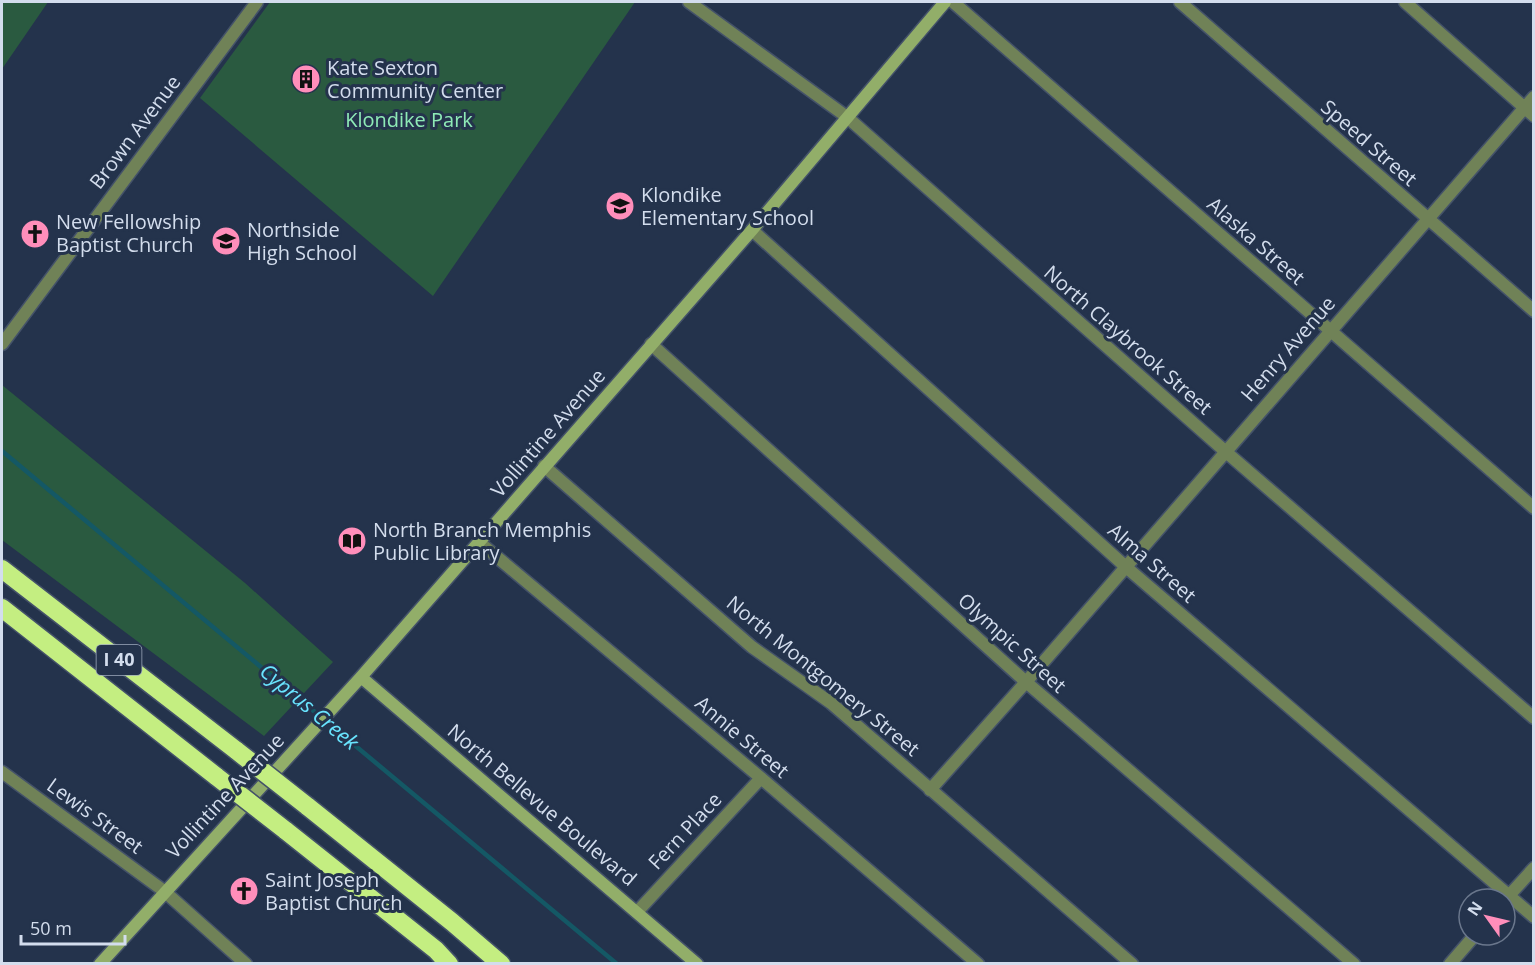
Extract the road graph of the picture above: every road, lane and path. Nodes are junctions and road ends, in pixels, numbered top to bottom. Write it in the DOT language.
graph roads {
  1 [pos="257,2"];
  2 [pos="689,2"];
  3 [pos="945,2"];
  4 [pos="953,2"];
  5 [pos="1180,2"];
  6 [pos="1405,2"];
  7 [pos="1533,97"];
  8 [pos="1529,112"];
  9 [pos="846,117"];
  10 [pos="1428,220"];
  11 [pos="752,230"];
  12 [pos="1533,312"];
  13 [pos="1329,331"];
  14 [pos="2,344"];
  15 [pos="651,344"];
  16 [pos="1226,452"];
  17 [pos="544,466"];
  18 [pos="1533,508"];
  19 [pos="478,542"];
  20 [pos="1126,567"];
  21 [pos="2,569"];
  22 [pos="2,608"];
  23 [pos="360,678"];
  24 [pos="1026,682"];
  25 [pos="1533,718"];
  26 [pos="2,772"];
  27 [pos="761,778"];
  28 [pos="930,790"];
  29 [pos="1533,868"];
  30 [pos="1494,887"];
  31 [pos="1517,887"];
  32 [pos="164,891"];
  33 [pos="1517,905"];
  34 [pos="637,912"];
  35 [pos="1533,917"];
  36 [pos="1464,947"];
  37 [pos="100,963"];
  38 [pos="246,963"];
  39 [pos="449,963"];
  40 [pos="501,963"];
  41 [pos="697,963"];
  42 [pos="978,963"];
  43 [pos="1132,963"];
  44 [pos="1354,963"];
  45 [pos="1450,963"];
  1 -- 14 [label="street, Brown Avenue"];
  2 -- 9 [label="street, North Claybrook Street"];
  3 -- 9 [label="street, Vollintine Avenue"];
  4 -- 13 [label="street, Alaska Street"];
  5 -- 10 [label="street, Speed Street"];
  6 -- 8 [label="street"];
  7 -- 8 [label="street, Henry Avenue"];
  8 -- 10 [label="street, Henry Avenue"];
  9 -- 11 [label="street, Vollintine Avenue"];
  9 -- 16 [label="street, North Claybrook Street"];
  10 -- 12 [label="street, Speed Street"];
  10 -- 13 [label="street, Henry Avenue"];
  11 -- 15 [label="street, Vollintine Avenue"];
  11 -- 20 [label="street, Alma Street"];
  13 -- 16 [label="street, Henry Avenue"];
  13 -- 18 [label="street, Alaska Street"];
  15 -- 17 [label="street, Vollintine Avenue"];
  15 -- 24 [label="street, Olympic Street"];
  16 -- 20 [label="street, Henry Avenue"];
  16 -- 25 [label="street, North Claybrook Street"];
  17 -- 19 [label="street, Vollintine Avenue"];
  17 -- 28 [label="street, North Montgomery Street"];
  19 -- 23 [label="street, Vollintine Avenue"];
  19 -- 27 [label="street, Annie Street"];
  20 -- 24 [label="street, Henry Avenue"];
  20 -- 30 [label="street, Alma Street"];
  21 -- 40 [label="highway, I 40, bridge"];
  22 -- 39 [label="highway, I 40, bridge"];
  23 -- 32 [label="street, Vollintine Avenue"];
  23 -- 34 [label="street, North Bellevue Boulevard"];
  24 -- 28 [label="street, Henry Avenue"];
  24 -- 44 [label="street, Olympic Street"];
  26 -- 32 [label="street, Lewis Street"];
  27 -- 34 [label="street, Fern Place"];
  27 -- 42 [label="street, Annie Street"];
  28 -- 43 [label="street, North Montgomery Street"];
  29 -- 31 [label="street"];
  32 -- 37 [label="street, Vollintine Avenue"];
  32 -- 38 [label="street, Lewis Street"];
  33 -- 35 [label="street, Alma Street"];
  34 -- 41 [label="street, North Bellevue Boulevard"];
  36 -- 45 [label="street"];
}
